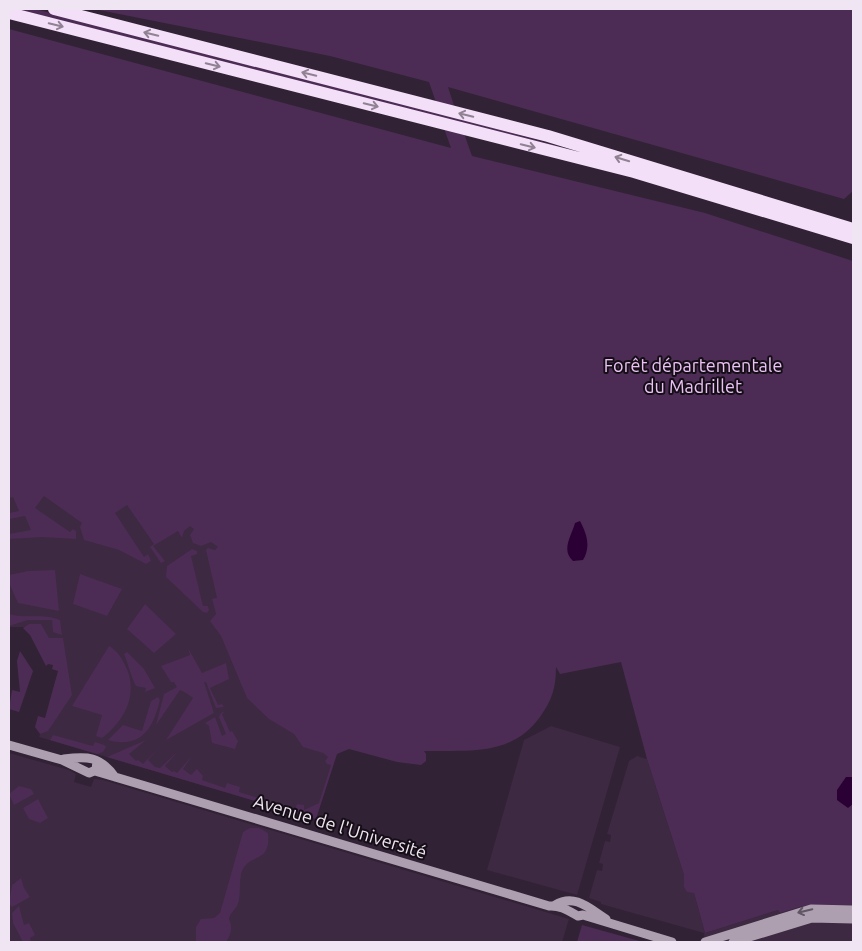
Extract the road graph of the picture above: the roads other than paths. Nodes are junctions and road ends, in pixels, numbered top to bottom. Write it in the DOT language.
graph roads {
  1 [pos="54,9"];
  2 [pos="9,13"];
  3 [pos="853,229"];
  4 [pos="853,238"];
  5 [pos="9,745"];
  6 [pos="86,758"];
  7 [pos="62,760"];
  8 [pos="97,761"];
  9 [pos="83,768"];
  10 [pos="95,771"];
  11 [pos="115,777"];
  12 [pos="582,904"];
  13 [pos="555,906"];
  14 [pos="853,910"];
  15 [pos="573,911"];
  16 [pos="583,915"];
  17 [pos="853,920"];
  18 [pos="616,925"];
  19 [pos="672,942"];
  20 [pos="705,942"];
  21 [pos="733,942"];
  3 -- 1 [label="highway, one-way"];
  2 -- 4 [label="highway, one-way"];
  5 -- 7 [label="street"];
  6 -- 7 [label="street"];
  6 -- 8 [label="street"];
  6 -- 9 [label="street"];
  7 -- 9 [label="street"];
  8 -- 10 [label="street"];
  8 -- 11 [label="street, Avenue de l'Université"];
  9 -- 10 [label="street"];
  10 -- 11 [label="street, Avenue de l'Université"];
  11 -- 13 [label="street, Avenue de l'Université"];
  12 -- 13 [label="street, Avenue de l'Université"];
  12 -- 15 [label="street"];
  12 -- 16 [label="street"];
  12 -- 18 [label="street"];
  13 -- 15 [label="street, Avenue de l'Université"];
  14 -- 20 [label="street, one-way"];
  15 -- 16 [label="street"];
  16 -- 18 [label="street"];
  17 -- 21 [label="street"];
  18 -- 19 [label="street"];
}
